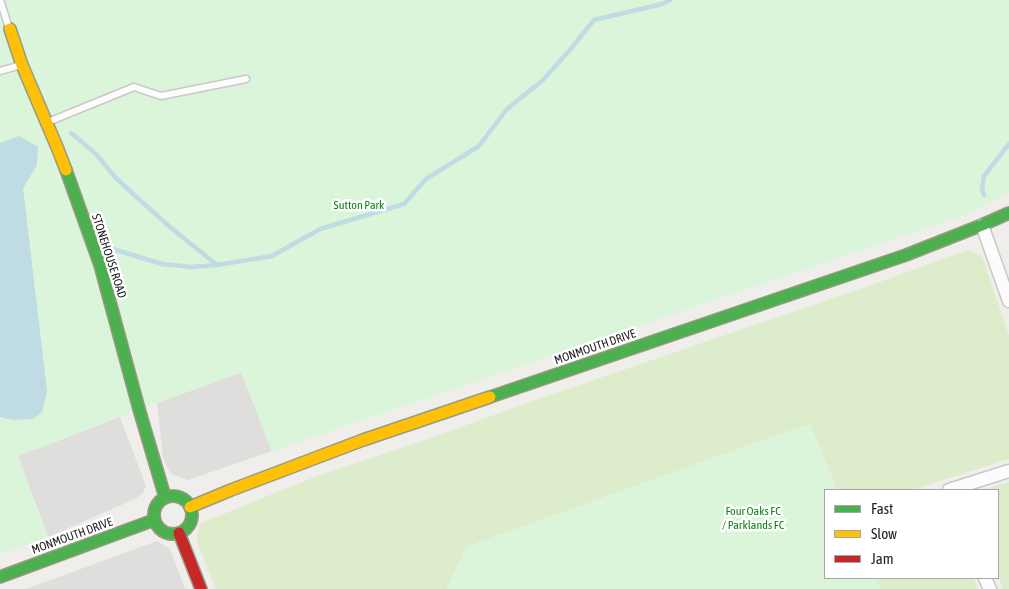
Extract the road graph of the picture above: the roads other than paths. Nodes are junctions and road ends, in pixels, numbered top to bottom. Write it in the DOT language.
graph roads {
  1 [pos="0,0"];
  2 [pos="10,29"];
  3 [pos="22,65"];
  4 [pos="0,71"];
  5 [pos="246,80"];
  6 [pos="46,122"];
  7 [pos="1009,213"];
  8 [pos="982,226"];
  9 [pos="1009,301"];
  10 [pos="1009,471"];
  11 [pos="952,489"];
  12 [pos="166,497"];
  13 [pos="190,507"];
  14 [pos="154,520"];
  15 [pos="179,533"];
  16 [pos="0,578"];
  17 [pos="201,589"];
  1 -- 2 [label="lane"];
  2 -- 3 [label="street, STONEHOUSE ROAD"];
  3 -- 4 [label="lane"];
  3 -- 6 [label="street, STONEHOUSE ROAD"];
  5 -- 6 [label="lane"];
  6 -- 12 [label="street, STONEHOUSE ROAD"];
  7 -- 8 [label="street, MONMOUTH DRIVE"];
  8 -- 9 [label="street"];
  8 -- 13 [label="street, MONMOUTH DRIVE"];
  10 -- 11 [label="street"];
  12 -- 13 [label="street"];
  12 -- 14 [label="street"];
  13 -- 15 [label="street"];
  14 -- 15 [label="street"];
  14 -- 16 [label="street, MONMOUTH DRIVE"];
  15 -- 17 [label="street"];
}
